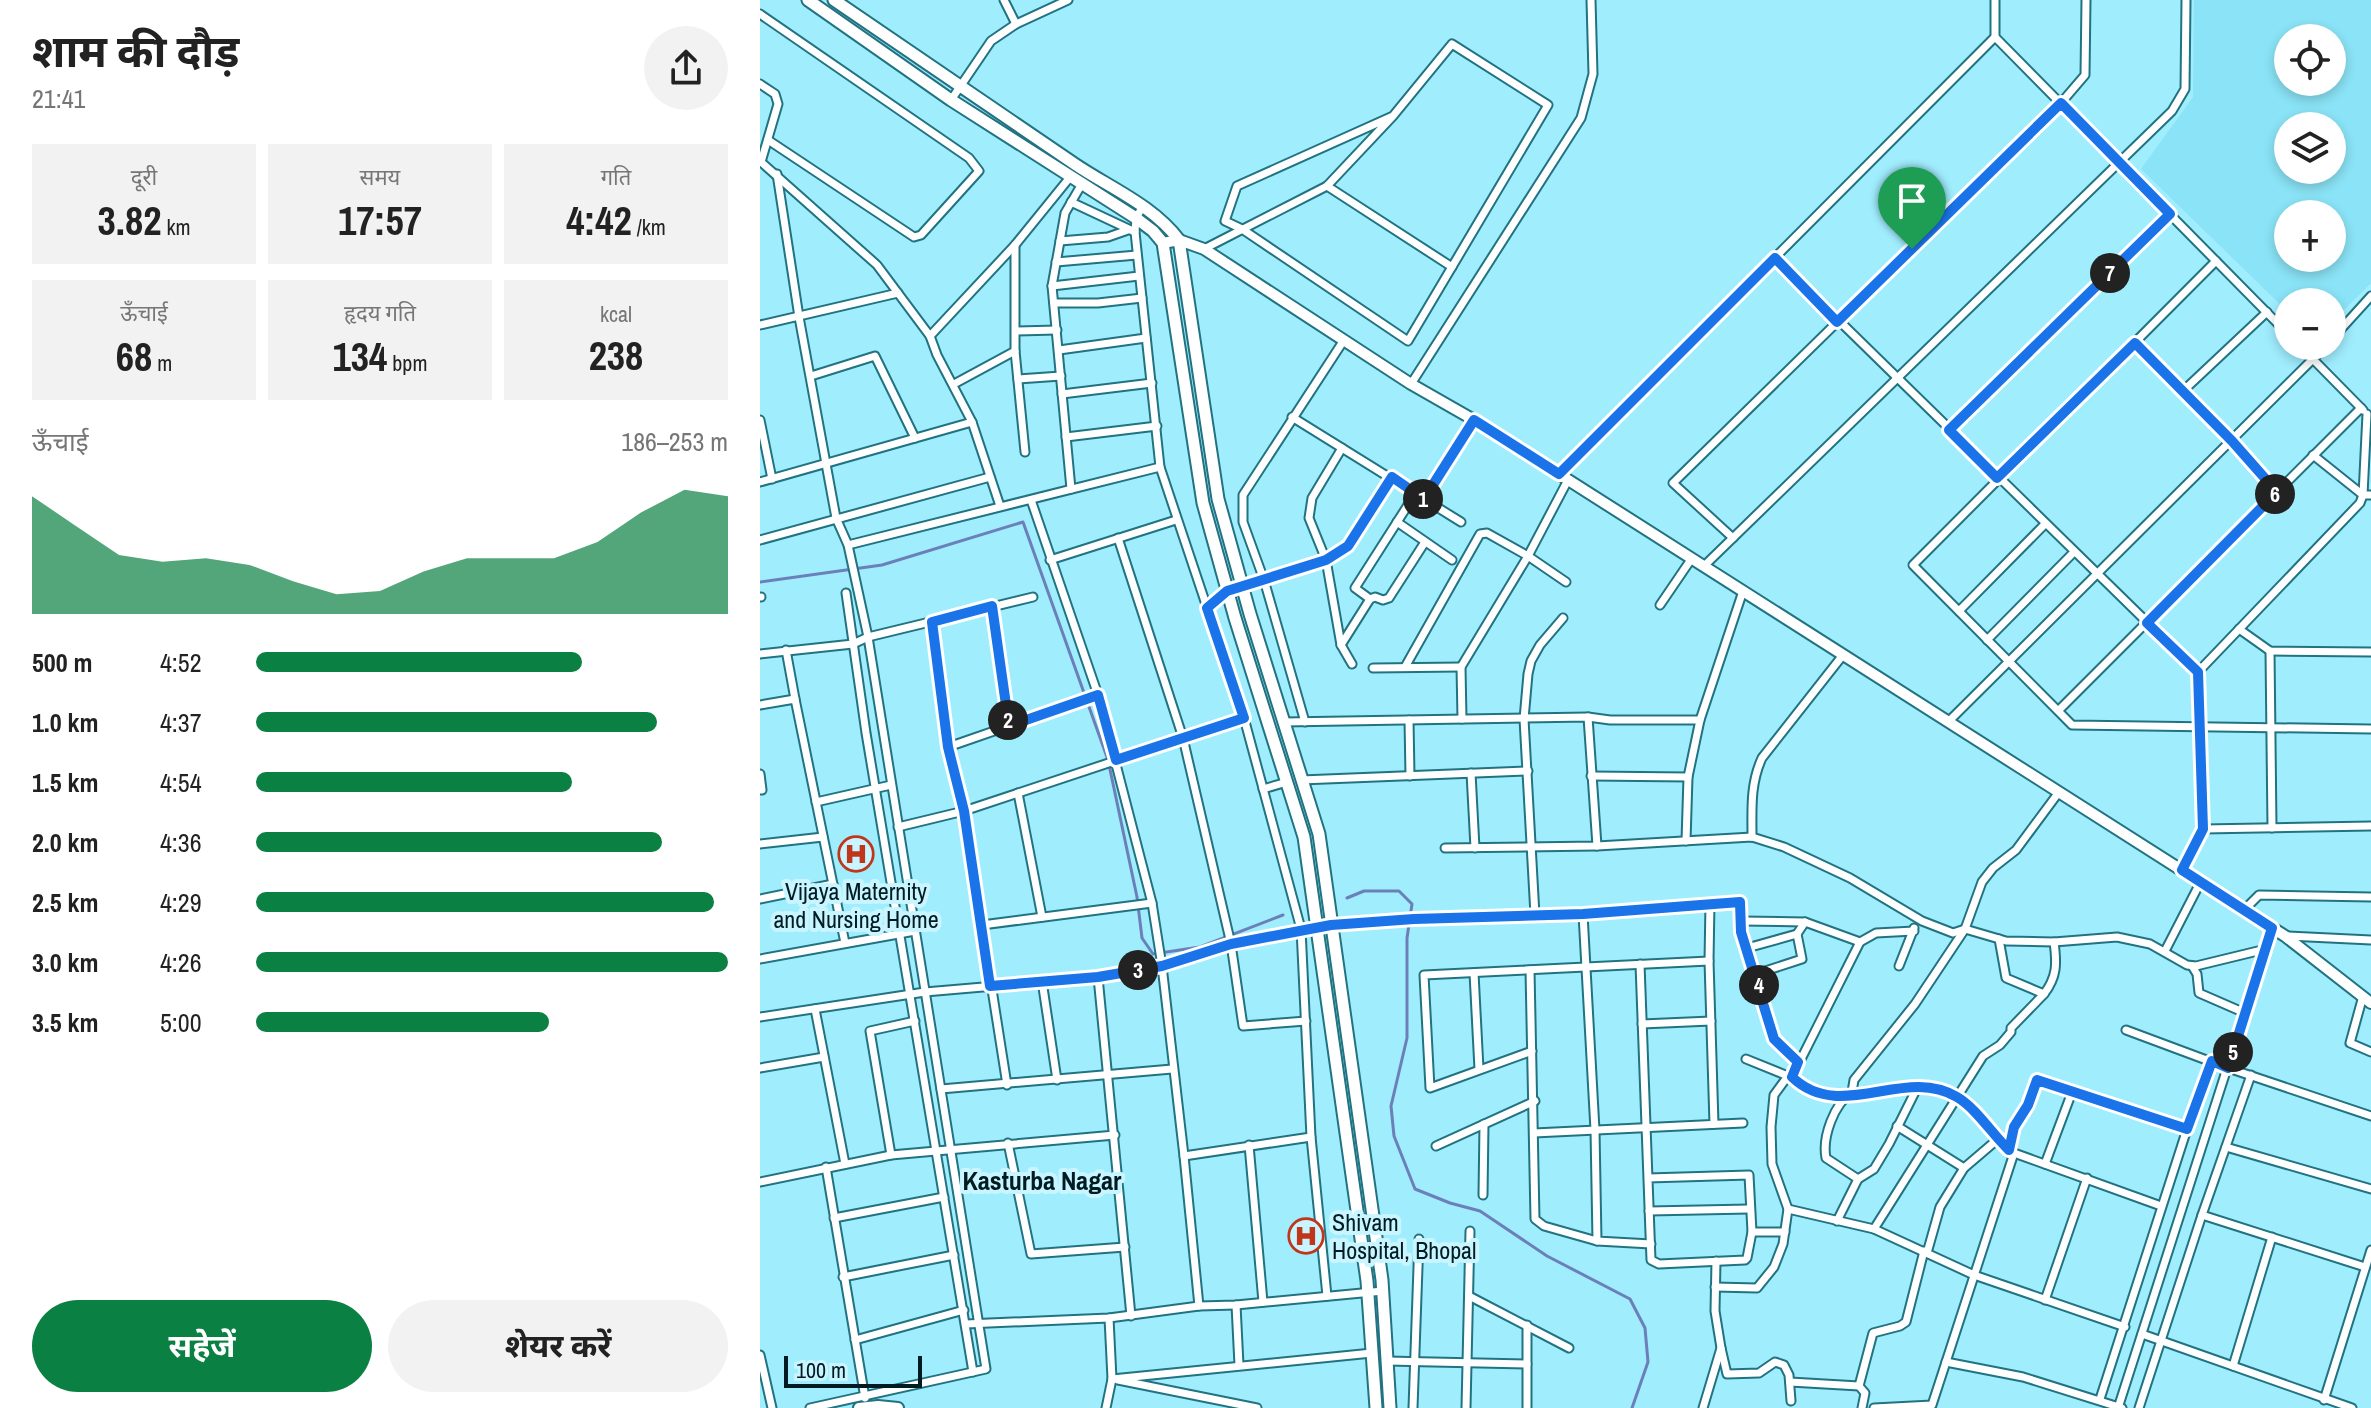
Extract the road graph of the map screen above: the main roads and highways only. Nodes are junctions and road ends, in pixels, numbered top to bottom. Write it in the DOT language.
graph roads {
  1 [pos="808,0"];
  2 [pos="834,0"];
  3 [pos="1085,178"];
  4 [pos="1376,1408"];
  5 [pos="1390,1408"];
  1 -- 3 [label="main road"];
  2 -- 3 [label="main road"];
  3 -- 4 [label="main road"];
  3 -- 5 [label="main road"];
}
